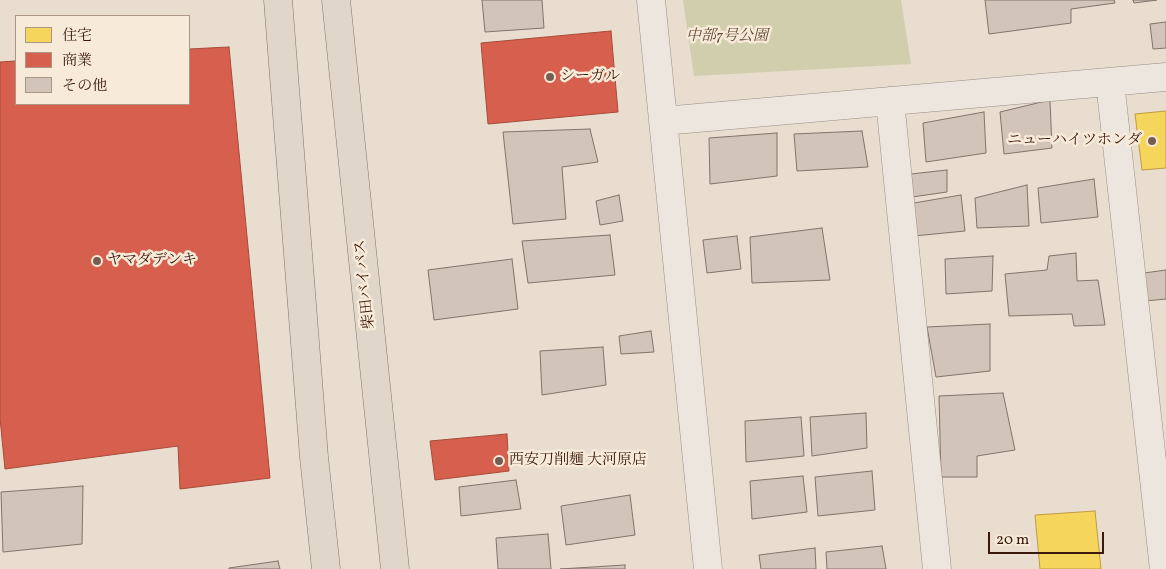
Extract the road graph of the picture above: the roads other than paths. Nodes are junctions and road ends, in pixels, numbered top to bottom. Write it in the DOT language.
graph roads {
  1 [pos="278,0"];
  2 [pos="336,0"];
  3 [pos="651,0"];
  4 [pos="1166,76"];
  5 [pos="1110,82"];
  6 [pos="890,101"];
  7 [pos="663,121"];
  8 [pos="326,569"];
  9 [pos="395,569"];
  10 [pos="708,569"];
  11 [pos="937,569"];
  12 [pos="1164,569"];
  1 -- 8 [label="highway"];
  2 -- 9 [label="highway, 柴田バイパス"];
  3 -- 7 [label="street"];
  4 -- 5 [label="street"];
  5 -- 6 [label="street"];
  5 -- 12 [label="street"];
  6 -- 7 [label="street"];
  6 -- 11 [label="street"];
  7 -- 10 [label="street"];
}
